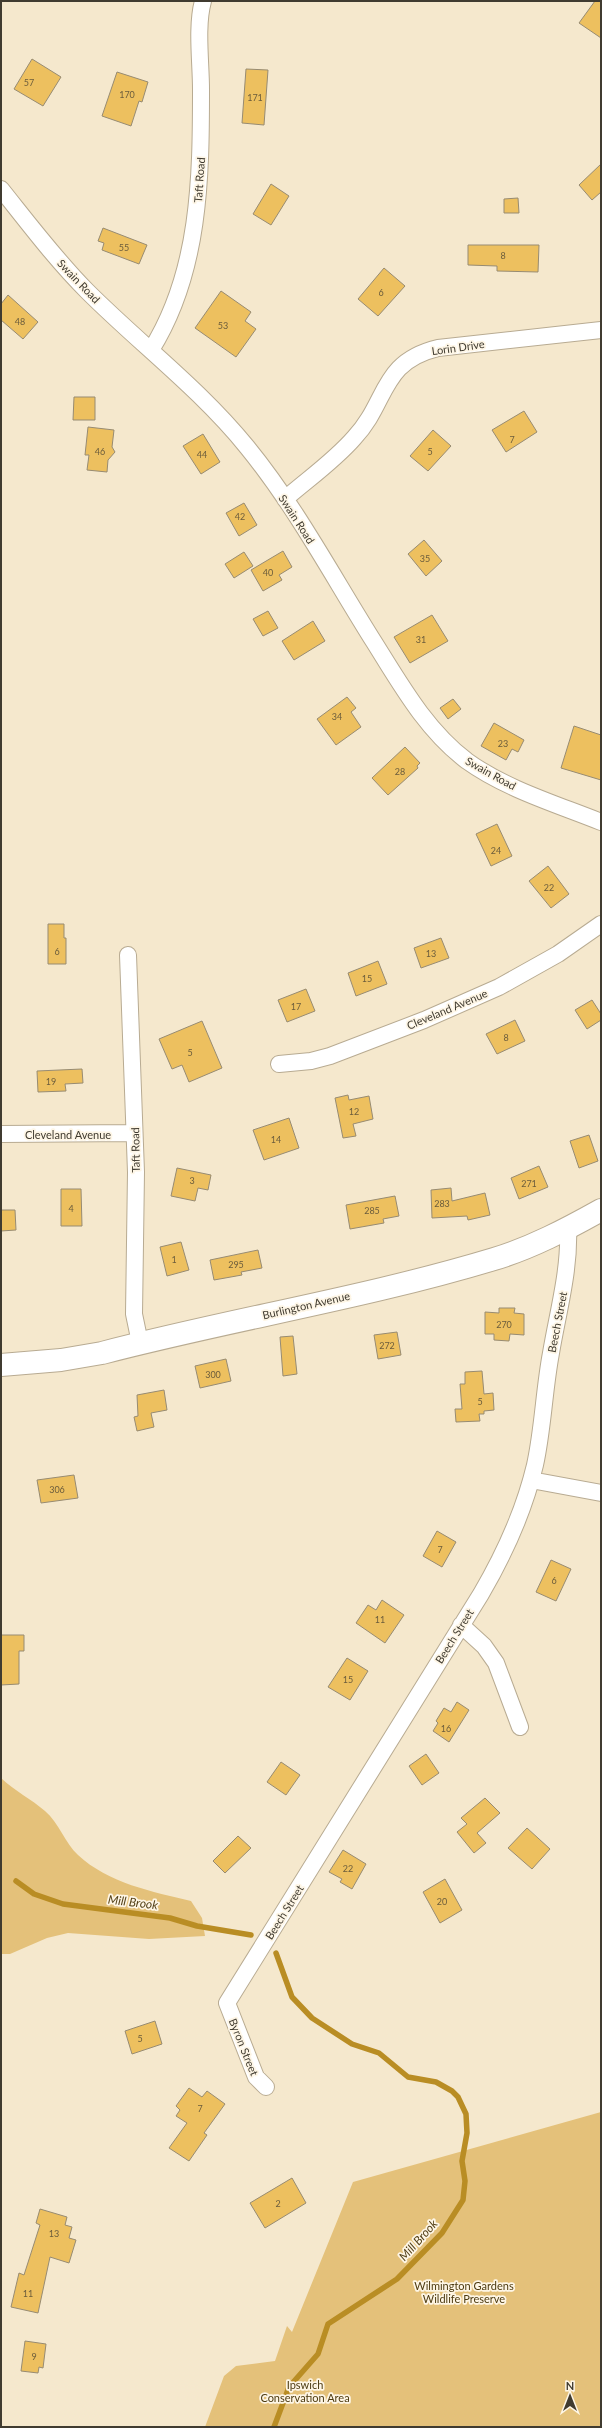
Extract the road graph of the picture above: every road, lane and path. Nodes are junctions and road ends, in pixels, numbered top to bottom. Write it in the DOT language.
graph roads {
  1 [pos="203,1"];
  2 [pos="1,189"];
  3 [pos="601,330"];
  4 [pos="150,350"];
  5 [pos="285,499"];
  6 [pos="601,822"];
  7 [pos="601,924"];
  8 [pos="128,956"];
  9 [pos="279,1064"];
  10 [pos="134,1133"];
  11 [pos="1,1134"];
  12 [pos="601,1210"];
  13 [pos="568,1227"];
  14 [pos="140,1343"];
  15 [pos="1,1365"];
  16 [pos="531,1480"];
  17 [pos="601,1493"];
  18 [pos="460,1625"];
  19 [pos="520,1727"];
  20 [pos="226,2003"];
  21 [pos="266,2087"];
  1 -- 4 [label="street, Taft Road"];
  2 -- 4 [label="street, Swain Road"];
  3 -- 5 [label="street, Lorin Drive"];
  4 -- 5 [label="street, Swain Road"];
  5 -- 6 [label="street, Swain Road"];
  7 -- 9 [label="street, Cleveland Avenue"];
  8 -- 10 [label="street, Taft Road"];
  10 -- 11 [label="street, Cleveland Avenue"];
  10 -- 14 [label="street, Taft Road"];
  12 -- 13 [label="main road, Burlington Avenue"];
  13 -- 14 [label="main road, Burlington Avenue"];
  13 -- 16 [label="street, Beech Street"];
  14 -- 15 [label="main road, Burlington Avenue"];
  16 -- 17 [label="street"];
  16 -- 18 [label="street, Beech Street"];
  18 -- 19 [label="street"];
  18 -- 20 [label="street, Beech Street"];
  20 -- 21 [label="street, Byron Street"];
}
